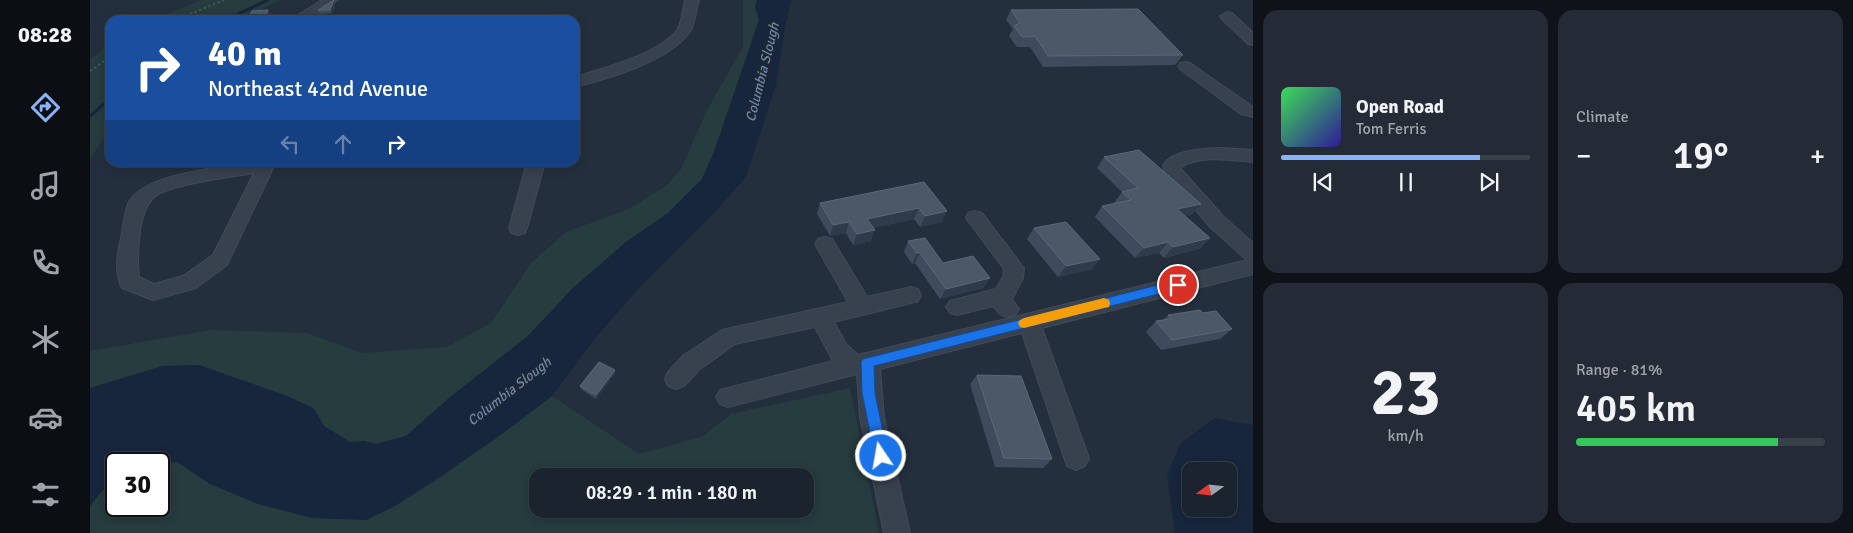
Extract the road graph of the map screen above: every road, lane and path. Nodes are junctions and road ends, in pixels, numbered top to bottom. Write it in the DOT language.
graph roads {
  1 [pos="224,0"];
  2 [pos="331,0"];
  3 [pos="692,0"];
  4 [pos="188,15"];
  5 [pos="306,15"];
  6 [pos="1228,16"];
  7 [pos="1253,41"];
  8 [pos="105,60"];
  9 [pos="1185,66"];
  10 [pos="90,71"];
  11 [pos="580,80"];
  12 [pos="1253,112"];
  13 [pos="1253,156"];
  14 [pos="252,167"];
  15 [pos="266,167"];
  16 [pos="535,167"];
  17 [pos="975,218"];
  18 [pos="518,228"];
  19 [pos="1228,231"];
  20 [pos="1253,237"];
  21 [pos="825,244"];
  22 [pos="1253,254"];
  23 [pos="1253,266"];
  24 [pos="911,295"];
  25 [pos="1001,299"];
  26 [pos="862,307"];
  27 [pos="957,307"];
  28 [pos="821,316"];
  29 [pos="1025,323"];
  30 [pos="862,364"];
  31 [pos="676,379"];
  32 [pos="728,397"];
  33 [pos="1076,458"];
  34 [pos="898,533"];
  1 -- 4 [label="path"];
  2 -- 5 [label="street"];
  3 -- 11 [label="street"];
  6 -- 7 [label="street"];
  8 -- 10 [label="path"];
  9 -- 12 [label="street"];
  13 -- 19 [label="street"];
  14 -- 15 [label="street"];
  16 -- 18 [label="street"];
  17 -- 25 [label="street"];
  19 -- 20 [label="street"];
  19 -- 22 [label="street"];
  21 -- 26 [label="street"];
  23 -- 29 [label="street"];
  24 -- 26 [label="street"];
  25 -- 27 [label="street"];
  25 -- 29 [label="street"];
  26 -- 28 [label="street"];
  28 -- 30 [label="street"];
  28 -- 31 [label="street"];
  29 -- 30 [label="street"];
  29 -- 33 [label="street"];
  30 -- 32 [label="street"];
  30 -- 34 [label="street"];
}
